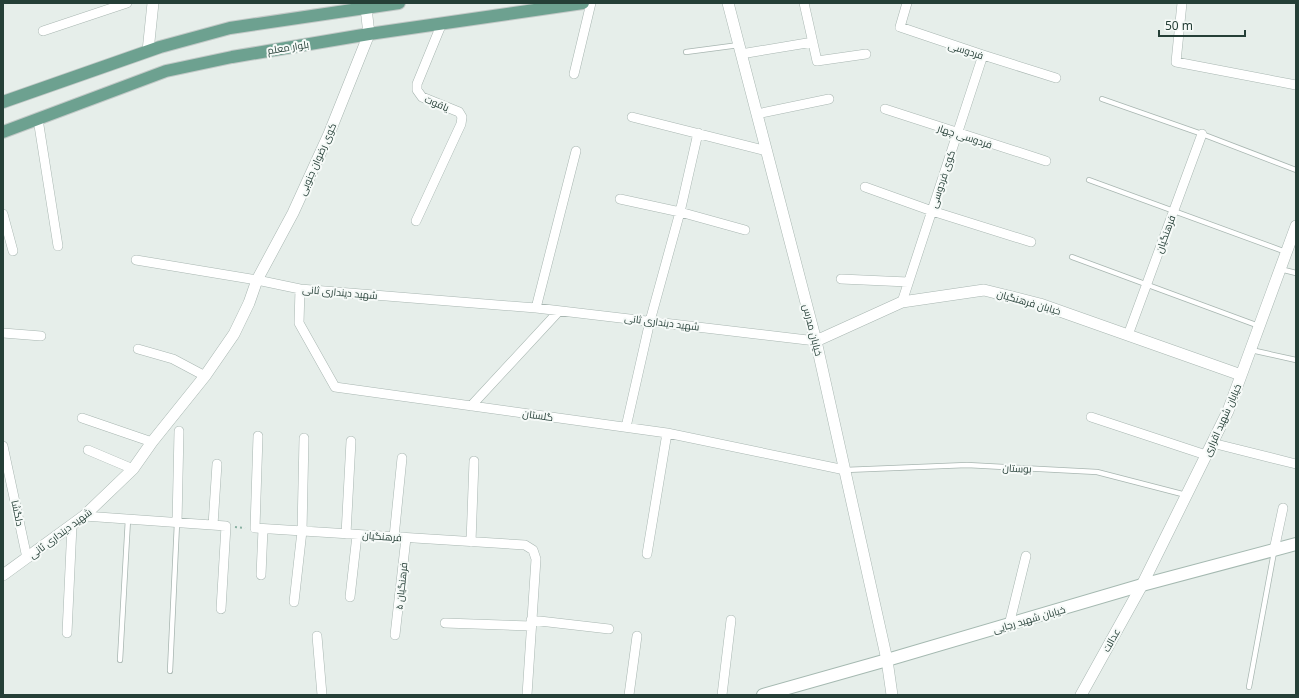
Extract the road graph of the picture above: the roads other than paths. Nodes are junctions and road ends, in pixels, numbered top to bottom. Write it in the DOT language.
graph roads {
  1 [pos="128,3"];
  2 [pos="153,3"];
  3 [pos="399,3"];
  4 [pos="583,3"];
  5 [pos="591,3"];
  6 [pos="728,3"];
  7 [pos="804,3"];
  8 [pos="907,3"];
  9 [pos="1182,3"];
  10 [pos="366,5"];
  11 [pos="442,23"];
  12 [pos="43,32"];
  13 [pos="369,34"];
  14 [pos="812,42"];
  15 [pos="740,50"];
  16 [pos="148,51"];
  17 [pos="686,52"];
  18 [pos="866,54"];
  19 [pos="983,55"];
  20 [pos="574,74"];
  21 [pos="1056,78"];
  22 [pos="1296,86"];
  23 [pos="829,99"];
  24 [pos="1102,99"];
  25 [pos="3,102"];
  26 [pos="885,109"];
  27 [pos="757,114"];
  28 [pos="632,116"];
  29 [pos="38,119"];
  30 [pos="3,132"];
  31 [pos="698,133"];
  32 [pos="957,133"];
  33 [pos="1202,134"];
  34 [pos="576,150"];
  35 [pos="767,150"];
  36 [pos="1046,161"];
  37 [pos="1296,170"];
  38 [pos="1089,180"];
  39 [pos="865,187"];
  40 [pos="620,199"];
  41 [pos="932,211"];
  42 [pos="1174,211"];
  43 [pos="680,212"];
  44 [pos="3,214"];
  45 [pos="416,222"];
  46 [pos="1296,226"];
  47 [pos="745,230"];
  48 [pos="1031,242"];
  49 [pos="58,246"];
  50 [pos="13,251"];
  51 [pos="1286,252"];
  52 [pos="1072,257"];
  53 [pos="136,260"];
  54 [pos="1280,269"];
  55 [pos="1296,273"];
  56 [pos="841,279"];
  57 [pos="257,280"];
  58 [pos="908,282"];
  59 [pos="1147,284"];
  60 [pos="300,289"];
  61 [pos="902,302"];
  62 [pos="536,308"];
  63 [pos="559,311"];
  64 [pos="650,321"];
  65 [pos="1259,326"];
  66 [pos="3,333"];
  67 [pos="1128,335"];
  68 [pos="41,336"];
  69 [pos="816,341"];
  70 [pos="138,350"];
  71 [pos="1251,350"];
  72 [pos="1296,360"];
  73 [pos="1241,375"];
  74 [pos="205,376"];
  75 [pos="471,406"];
  76 [pos="1091,417"];
  77 [pos="82,418"];
  78 [pos="626,427"];
  79 [pos="179,431"];
  80 [pos="667,433"];
  81 [pos="258,436"];
  82 [pos="304,438"];
  83 [pos="351,441"];
  84 [pos="152,442"];
  85 [pos="1212,443"];
  86 [pos="3,446"];
  87 [pos="88,450"];
  88 [pos="1206,455"];
  89 [pos="402,458"];
  90 [pos="474,461"];
  91 [pos="216,464"];
  92 [pos="1296,464"];
  93 [pos="133,469"];
  94 [pos="845,470"];
  95 [pos="1186,495"];
  96 [pos="1283,508"];
  97 [pos="84,516"];
  98 [pos="128,519"];
  99 [pos="177,523"];
  100 [pos="72,525"];
  101 [pos="213,525"];
  102 [pos="259,529"];
  103 [pos="302,531"];
  104 [pos="346,534"];
  105 [pos="357,535"];
  106 [pos="394,537"];
  107 [pos="406,538"];
  108 [pos="471,542"];
  109 [pos="1296,544"];
  110 [pos="1274,550"];
  111 [pos="647,554"];
  112 [pos="1026,556"];
  113 [pos="27,558"];
  114 [pos="3,575"];
  115 [pos="261,575"];
  116 [pos="1142,585"];
  117 [pos="350,597"];
  118 [pos="294,602"];
  119 [pos="221,609"];
  120 [pos="731,620"];
  121 [pos="445,623"];
  122 [pos="531,623"];
  123 [pos="1009,624"];
  124 [pos="609,629"];
  125 [pos="67,633"];
  126 [pos="395,635"];
  127 [pos="318,636"];
  128 [pos="638,636"];
  129 [pos="120,660"];
  130 [pos="888,660"];
  131 [pos="170,671"];
  132 [pos="1249,687"];
  133 [pos="322,695"];
  134 [pos="527,695"];
  135 [pos="629,695"];
  136 [pos="722,695"];
  137 [pos="763,695"];
  138 [pos="892,695"];
  139 [pos="1081,695"];
  1 -- 12 [label="street"];
  2 -- 16 [label="street"];
  3 -- 10 [label="main road"];
  4 -- 11 [label="main road, بلوار معلم"];
  5 -- 20 [label="street"];
  6 -- 15 [label="street, خیابان مدرس"];
  7 -- 14 [label="street"];
  8 -- 19 [label="street, فردوسی"];
  9 -- 22 [label="street"];
  10 -- 13 [label="street"];
  10 -- 16 [label="main road"];
  11 -- 13 [label="main road, بلوار معلم"];
  11 -- 45 [label="street, یاقوت"];
  13 -- 29 [label="main road, بلوار معلم"];
  13 -- 57 [label="street, کوی رضوان جنوبی"];
  14 -- 15 [label="street"];
  14 -- 18 [label="street"];
  15 -- 17 [label="lane"];
  15 -- 27 [label="street, خیابان مدرس"];
  16 -- 25 [label="main road"];
  19 -- 21 [label="street, فردوسی"];
  19 -- 32 [label="street, کوی فردوسی"];
  23 -- 27 [label="street"];
  24 -- 33 [label="lane"];
  26 -- 32 [label="street, فردوسی چهار"];
  27 -- 35 [label="street, خیابان مدرس"];
  28 -- 31 [label="street"];
  29 -- 30 [label="main road, بلوار معلم"];
  29 -- 49 [label="street"];
  31 -- 35 [label="street"];
  31 -- 43 [label="street"];
  32 -- 36 [label="street, فردوسی چهار"];
  32 -- 41 [label="street, کوی فردوسی"];
  33 -- 37 [label="lane"];
  33 -- 42 [label="street, فرهنگیان"];
  34 -- 62 [label="street"];
  35 -- 69 [label="street, خیابان مدرس"];
  38 -- 42 [label="lane"];
  39 -- 41 [label="street"];
  40 -- 43 [label="street"];
  41 -- 48 [label="street"];
  41 -- 58 [label="street, کوی فردوسی"];
  42 -- 51 [label="lane"];
  42 -- 59 [label="street, فرهنگیان"];
  43 -- 47 [label="street"];
  43 -- 64 [label="street"];
  44 -- 50 [label="street"];
  46 -- 51 [label="street, خیابان شهید اقراری"];
  51 -- 54 [label="street, خیابان شهید اقراری"];
  52 -- 59 [label="lane"];
  53 -- 57 [label="street"];
  54 -- 55 [label="lane"];
  54 -- 65 [label="street, خیابان شهید اقراری"];
  56 -- 58 [label="street"];
  57 -- 60 [label="street, شهید دینداری ثانی"];
  57 -- 74 [label="street, شهید دینداری ثانی"];
  58 -- 61 [label="street, کوی فردوسی"];
  59 -- 65 [label="lane"];
  59 -- 67 [label="street, فرهنگیان"];
  60 -- 62 [label="street, شهید دینداری ثانی"];
  60 -- 75 [label="street, گلستان"];
  61 -- 67 [label="street, خیابان فرهنگیان"];
  61 -- 69 [label="street, خیابان فرهنگیان"];
  62 -- 63 [label="street, شهید دینداری ثانی"];
  63 -- 64 [label="street, شهید دینداری ثانی"];
  63 -- 75 [label="street"];
  64 -- 69 [label="street, شهید دینداری ثانی"];
  64 -- 78 [label="street"];
  65 -- 71 [label="street, خیابان شهید اقراری"];
  66 -- 68 [label="street"];
  67 -- 73 [label="street, خیابان فرهنگیان"];
  69 -- 94 [label="street, خیابان مدرس"];
  70 -- 74 [label="street"];
  71 -- 72 [label="lane"];
  71 -- 73 [label="street, خیابان شهید اقراری"];
  73 -- 85 [label="street, خیابان شهید اقراری"];
  74 -- 84 [label="street, شهید دینداری ثانی"];
  75 -- 78 [label="street, گلستان"];
  76 -- 88 [label="street"];
  77 -- 84 [label="street"];
  78 -- 80 [label="street, گلستان"];
  79 -- 99 [label="street"];
  80 -- 94 [label="street, گلستان"];
  80 -- 111 [label="street"];
  81 -- 102 [label="street"];
  82 -- 103 [label="street"];
  83 -- 104 [label="street"];
  84 -- 93 [label="street, شهید دینداری ثانی"];
  85 -- 88 [label="street, خیابان شهید اقراری"];
  85 -- 92 [label="street"];
  86 -- 113 [label="street, دلگشا"];
  87 -- 93 [label="street"];
  88 -- 95 [label="street, خیابان شهید اقراری"];
  89 -- 106 [label="street"];
  90 -- 108 [label="street"];
  91 -- 101 [label="street"];
  93 -- 97 [label="street, شهید دینداری ثانی"];
  94 -- 95 [label="lane, بوستان"];
  94 -- 130 [label="street, خیابان مدرس"];
  95 -- 116 [label="street, خیابان شهید اقراری"];
  96 -- 110 [label="street"];
  97 -- 98 [label="street"];
  97 -- 100 [label="street, شهید دینداری ثانی"];
  98 -- 99 [label="street"];
  98 -- 129 [label="lane"];
  99 -- 101 [label="street"];
  99 -- 131 [label="lane"];
  100 -- 113 [label="street, شهید دینداری ثانی"];
  100 -- 125 [label="street"];
  101 -- 119 [label="street"];
  102 -- 103 [label="street, فرهنگیان"];
  102 -- 115 [label="street"];
  103 -- 104 [label="street, فرهنگیان"];
  103 -- 118 [label="street"];
  104 -- 105 [label="street, فرهنگیان"];
  105 -- 106 [label="street, فرهنگیان"];
  105 -- 117 [label="street"];
  106 -- 107 [label="street, فرهنگیان"];
  107 -- 108 [label="street, فرهنگیان"];
  107 -- 126 [label="street, فرهنگیان ۵"];
  108 -- 122 [label="street, فرهنگیان"];
  109 -- 110 [label="main road, خیابان شهید رجایی"];
  110 -- 116 [label="main road, خیابان شهید رجایی"];
  110 -- 132 [label="lane"];
  112 -- 123 [label="street"];
  113 -- 114 [label="street, شهید دینداری ثانی"];
  116 -- 123 [label="main road, خیابان شهید رجایی"];
  116 -- 139 [label="street, عدالت"];
  120 -- 136 [label="street"];
  121 -- 122 [label="street"];
  122 -- 124 [label="street"];
  122 -- 134 [label="street, فرهنگیان"];
  123 -- 130 [label="main road, خیابان شهید رجایی"];
  127 -- 133 [label="street"];
  128 -- 135 [label="street"];
  130 -- 137 [label="main road, خیابان شهید رجایی"];
  130 -- 138 [label="street, خیابان مدرس"];
}
